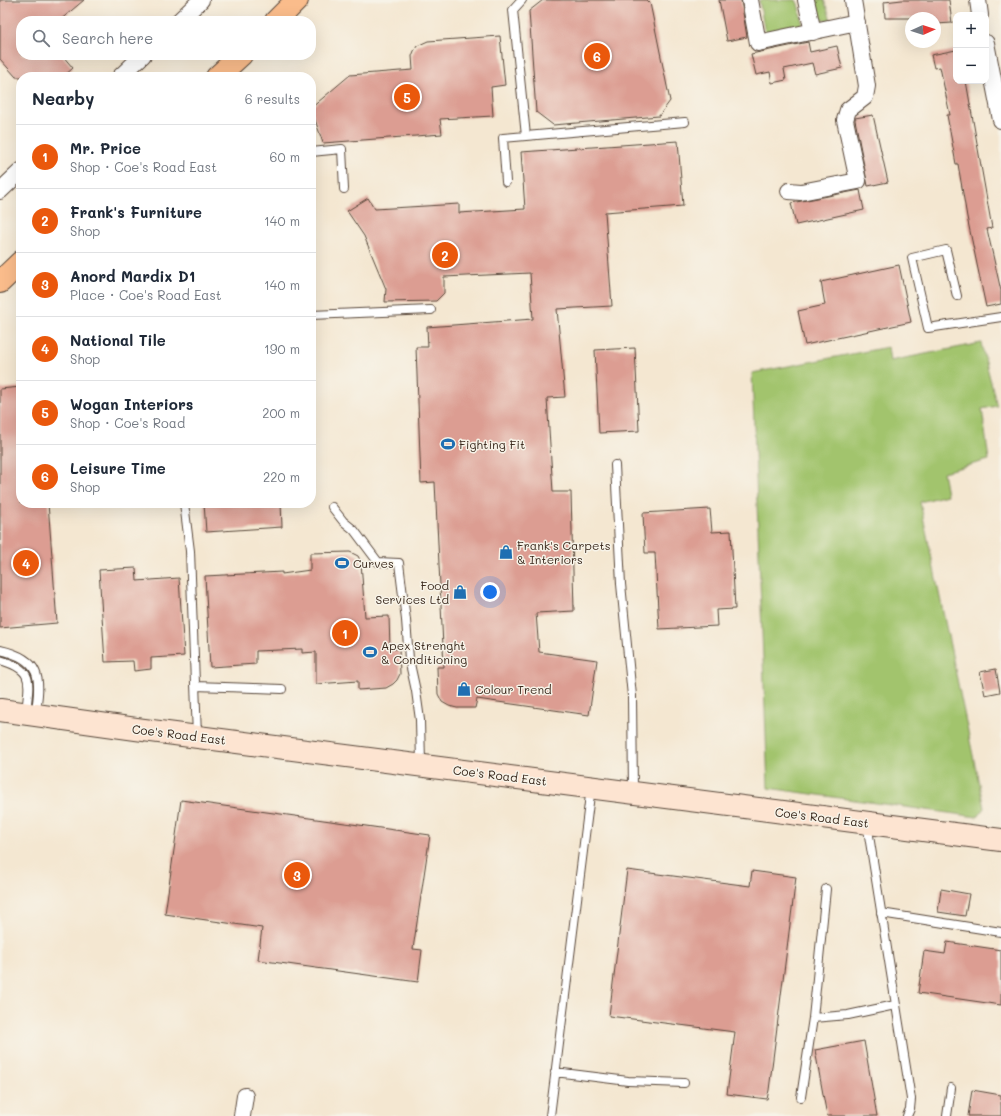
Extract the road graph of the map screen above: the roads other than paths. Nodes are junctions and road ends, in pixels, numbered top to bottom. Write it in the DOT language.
graph roads {
  1 [pos="201,0"];
  2 [pos="298,0"];
  3 [pos="522,0"];
  4 [pos="750,0"];
  5 [pos="806,0"];
  6 [pos="853,0"];
  7 [pos="978,0"];
  8 [pos="980,12"];
  9 [pos="184,16"];
  10 [pos="281,16"];
  11 [pos="856,22"];
  12 [pos="813,32"];
  13 [pos="987,48"];
  14 [pos="138,60"];
  15 [pos="235,60"];
  16 [pos="125,72"];
  17 [pos="222,72"];
  18 [pos="1001,120"];
  19 [pos="686,122"];
  20 [pos="526,136"];
  21 [pos="316,152"];
  22 [pos="16,176"];
  23 [pos="506,182"];
  24 [pos="344,189"];
  25 [pos="0,190"];
  26 [pos="789,190"];
  27 [pos="16,267"];
  28 [pos="0,282"];
  29 [pos="957,296"];
  30 [pos="431,310"];
  31 [pos="316,316"];
  32 [pos="1001,317"];
  33 [pos="615,465"];
  34 [pos="332,507"];
  35 [pos="185,508"];
  36 [pos="0,650"];
  37 [pos="0,660"];
  38 [pos="195,686"];
  39 [pos="282,689"];
  40 [pos="0,710"];
  41 [pos="31,714"];
  42 [pos="197,737"];
  43 [pos="422,765"];
  44 [pos="591,787"];
  45 [pos="633,792"];
  46 [pos="867,822"];
  47 [pos="1001,836"];
  48 [pos="1001,840"];
  49 [pos="826,889"];
  50 [pos="881,913"];
  51 [pos="1001,932"];
  52 [pos="895,1005"];
  53 [pos="812,1018"];
  54 [pos="556,1072"];
  55 [pos="684,1083"];
  56 [pos="951,1088"];
  57 [pos="245,1096"];
  58 [pos="801,1097"];
  59 [pos="242,1116"];
  60 [pos="550,1116"];
  61 [pos="907,1116"];
  62 [pos="947,1116"];
  1 -- 9 [label="street"];
  2 -- 10 [label="main road"];
  3 -- 20 [label="lane"];
  4 -- 12 [label="street"];
  5 -- 12 [label="street"];
  6 -- 11 [label="street"];
  7 -- 8 [label="street"];
  11 -- 12 [label="street"];
  11 -- 26 [label="street"];
  13 -- 18 [label="street"];
  14 -- 16 [label="street"];
  15 -- 17 [label="main road"];
  19 -- 20 [label="lane"];
  20 -- 23 [label="lane"];
  21 -- 24 [label="lane"];
  22 -- 25 [label="street"];
  27 -- 28 [label="main road"];
  29 -- 32 [label="lane"];
  30 -- 31 [label="lane"];
  33 -- 45 [label="lane"];
  34 -- 43 [label="lane"];
  35 -- 38 [label="lane"];
  36 -- 41 [label="lane"];
  37 -- 41 [label="lane"];
  38 -- 39 [label="lane"];
  38 -- 42 [label="lane"];
  40 -- 41 [label="street, Coe's Road East"];
  41 -- 42 [label="street, Coe's Road East"];
  42 -- 43 [label="street, Coe's Road East"];
  43 -- 44 [label="street, Coe's Road East"];
  44 -- 45 [label="street, Coe's Road East"];
  44 -- 54 [label="lane"];
  45 -- 46 [label="street, Coe's Road East"];
  46 -- 48 [label="street, Coe's Road East"];
  46 -- 50 [label="lane"];
  47 -- 48 [label="lane"];
  49 -- 53 [label="lane"];
  50 -- 51 [label="lane"];
  50 -- 52 [label="lane"];
  52 -- 53 [label="lane"];
  52 -- 61 [label="lane"];
  53 -- 58 [label="lane"];
  54 -- 55 [label="lane"];
  54 -- 60 [label="lane"];
  56 -- 62 [label="lane"];
  57 -- 59 [label="street"];
}
